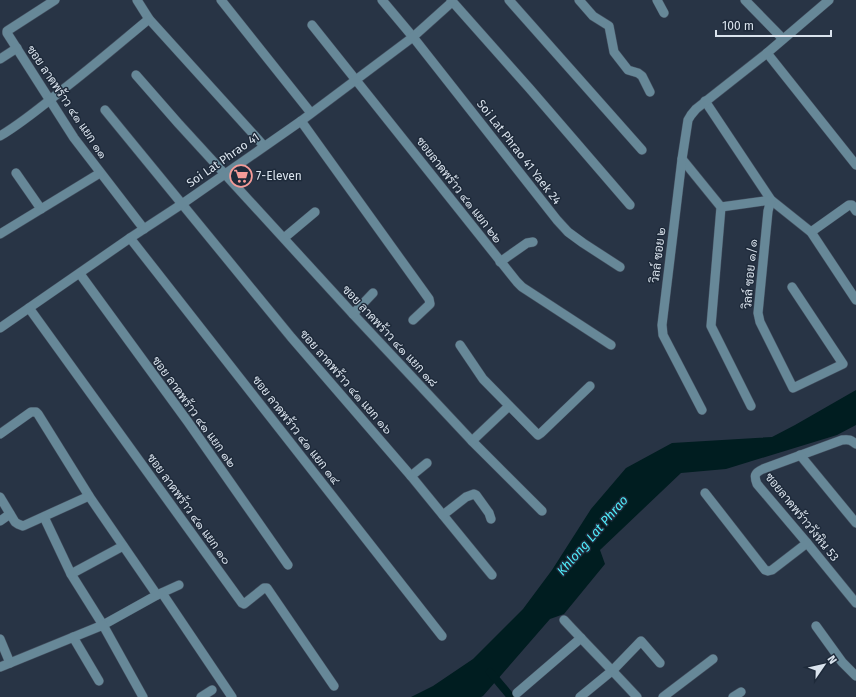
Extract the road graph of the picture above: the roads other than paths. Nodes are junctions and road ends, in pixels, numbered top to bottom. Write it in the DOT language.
graph roads {
  1 [pos="55,0"];
  2 [pos="137,0"];
  3 [pos="221,0"];
  4 [pos="382,0"];
  5 [pos="509,0"];
  6 [pos="579,0"];
  7 [pos="657,0"];
  8 [pos="745,0"];
  9 [pos="829,0"];
  10 [pos="452,1"];
  11 [pos="664,13"];
  12 [pos="149,19"];
  13 [pos="312,25"];
  14 [pos="413,36"];
  15 [pos="783,39"];
  16 [pos="17,48"];
  17 [pos="767,53"];
  18 [pos="0,59"];
  19 [pos="136,75"];
  20 [pos="356,79"];
  21 [pos="650,92"];
  22 [pos="50,100"];
  23 [pos="705,102"];
  24 [pos="105,110"];
  25 [pos="311,113"];
  26 [pos="301,121"];
  27 [pos="0,136"];
  28 [pos="264,146"];
  29 [pos="642,150"];
  30 [pos="682,159"];
  31 [pos="856,165"];
  32 [pos="16,173"];
  33 [pos="100,173"];
  34 [pos="224,174"];
  35 [pos="771,200"];
  36 [pos="182,204"];
  37 [pos="630,205"];
  38 [pos="721,207"];
  39 [pos="41,209"];
  40 [pos="856,211"];
  41 [pos="315,212"];
  42 [pos="144,229"];
  43 [pos="811,232"];
  44 [pos="0,234"];
  45 [pos="130,238"];
  46 [pos="284,238"];
  47 [pos="533,242"];
  48 [pos="500,262"];
  49 [pos="620,267"];
  50 [pos="80,274"];
  51 [pos="792,287"];
  52 [pos="373,293"];
  53 [pos="856,300"];
  54 [pos="29,308"];
  55 [pos="353,314"];
  56 [pos="413,320"];
  57 [pos="0,328"];
  58 [pos="460,345"];
  59 [pos="611,345"];
  60 [pos="590,386"];
  61 [pos="509,406"];
  62 [pos="752,406"];
  63 [pos="702,410"];
  64 [pos="0,434"];
  65 [pos="472,441"];
  66 [pos="856,444"];
  67 [pos="800,455"];
  68 [pos="427,463"];
  69 [pos="411,476"];
  70 [pos="704,493"];
  71 [pos="89,496"];
  72 [pos="0,497"];
  73 [pos="542,511"];
  74 [pos="10,514"];
  75 [pos="443,515"];
  76 [pos="44,517"];
  77 [pos="491,519"];
  78 [pos="0,521"];
  79 [pos="856,523"];
  80 [pos="807,543"];
  81 [pos="123,546"];
  82 [pos="288,565"];
  83 [pos="71,574"];
  84 [pos="492,575"];
  85 [pos="179,585"];
  86 [pos="160,594"];
  87 [pos="856,603"];
  88 [pos="564,620"];
  89 [pos="103,625"];
  90 [pos="816,626"];
  91 [pos="442,636"];
  92 [pos="73,637"];
  93 [pos="581,638"];
  94 [pos="0,639"];
  95 [pos="713,659"];
  96 [pos="10,662"];
  97 [pos="660,663"];
  98 [pos="0,667"];
  99 [pos="613,670"];
  100 [pos="856,676"];
  101 [pos="99,681"];
  102 [pos="334,686"];
  103 [pos="212,690"];
  104 [pos="517,693"];
  105 [pos="143,697"];
  106 [pos="201,697"];
  107 [pos="232,697"];
  108 [pos="580,697"];
  109 [pos="637,697"];
  110 [pos="663,697"];
  1 -- 16 [label="street, ซอย ลาดพร้าว ๔๑ แยก ๑๑"];
  2 -- 12 [label="street"];
  3 -- 25 [label="street"];
  4 -- 14 [label="street, Soi Lat Phrao 41 Yaek 24"];
  5 -- 29 [label="street"];
  6 -- 21 [label="street"];
  7 -- 11 [label="street"];
  8 -- 15 [label="street"];
  9 -- 15 [label="street, วิลล์ ซอย ๒"];
  10 -- 14 [label="street, Soi Lat Phrao 41"];
  10 -- 37 [label="street"];
  12 -- 22 [label="street"];
  12 -- 28 [label="street"];
  13 -- 20 [label="street, ซอยลาดพร้าว ๔๑ แยก ๒๒"];
  14 -- 20 [label="street, Soi Lat Phrao 41"];
  14 -- 49 [label="street, Soi Lat Phrao 41 Yaek 24"];
  15 -- 17 [label="street, วิลล์ ซอย ๒"];
  16 -- 18 [label="street"];
  16 -- 22 [label="street, ซอย ลาดพร้าว ๔๑ แยก ๑๑"];
  17 -- 23 [label="street, วิลล์ ซอย ๒"];
  17 -- 31 [label="street"];
  19 -- 34 [label="street, ซอย ลาดพร้าว ๔๑ แยก ๑๘"];
  20 -- 25 [label="street, Soi Lat Phrao 41"];
  20 -- 48 [label="street, ซอยลาดพร้าว ๔๑ แยก ๒๒"];
  22 -- 27 [label="street"];
  22 -- 33 [label="street, ซอย ลาดพร้าว ๔๑ แยก ๑๑"];
  23 -- 30 [label="street, วิลล์ ซอย ๒"];
  23 -- 35 [label="street"];
  24 -- 36 [label="street, ซอย ลาดพร้าว ๔๑ แยก ๑๖"];
  25 -- 26 [label="street, Soi Lat Phrao 41"];
  26 -- 28 [label="street, Soi Lat Phrao 41"];
  26 -- 56 [label="street"];
  28 -- 34 [label="street, Soi Lat Phrao 41"];
  30 -- 38 [label="street"];
  30 -- 63 [label="street, วิลล์ ซอย ๒"];
  32 -- 39 [label="street"];
  33 -- 39 [label="street"];
  33 -- 42 [label="street, ซอย ลาดพร้าว ๔๑ แยก ๑๑"];
  34 -- 36 [label="street, Soi Lat Phrao 41"];
  34 -- 46 [label="street, ซอย ลาดพร้าว ๔๑ แยก ๑๘"];
  35 -- 38 [label="street"];
  35 -- 43 [label="street"];
  35 -- 51 [label="street, วิลล์ ซอย ๑/๑"];
  36 -- 42 [label="street, Soi Lat Phrao 41"];
  36 -- 69 [label="street, ซอย ลาดพร้าว ๔๑ แยก ๑๖"];
  38 -- 62 [label="street"];
  39 -- 44 [label="street"];
  40 -- 43 [label="street"];
  41 -- 46 [label="street"];
  42 -- 45 [label="street, Soi Lat Phrao 41"];
  43 -- 53 [label="street"];
  45 -- 50 [label="street, Soi Lat Phrao 41"];
  45 -- 91 [label="street, ซอย ลาดพร้าว ๔๑ แยก ๑๔"];
  46 -- 55 [label="street, ซอย ลาดพร้าว ๔๑ แยก ๑๘"];
  47 -- 48 [label="street"];
  48 -- 59 [label="street, ซอยลาดพร้าว ๔๑ แยก ๒๒"];
  50 -- 54 [label="street, Soi Lat Phrao 41"];
  50 -- 82 [label="street, ซอย ลาดพร้าว ๔๑ แยก ๑๒"];
  52 -- 55 [label="street"];
  54 -- 57 [label="street, Soi Lat Phrao 41"];
  54 -- 102 [label="street, ซอย ลาดพร้าว ๔๑ แยก ๑๐"];
  55 -- 65 [label="street, ซอย ลาดพร้าว ๔๑ แยก ๑๘"];
  58 -- 61 [label="street"];
  60 -- 61 [label="street"];
  61 -- 65 [label="street"];
  64 -- 71 [label="street"];
  65 -- 73 [label="street, ซอย ลาดพร้าว ๔๑ แยก ๑๘"];
  66 -- 67 [label="street, ซอยลาดพร้าววังหิน 53"];
  67 -- 79 [label="street"];
  67 -- 80 [label="street, ซอยลาดพร้าววังหิน 53"];
  68 -- 69 [label="street"];
  69 -- 75 [label="street, ซอย ลาดพร้าว ๔๑ แยก ๑๖"];
  70 -- 80 [label="street"];
  71 -- 76 [label="street"];
  71 -- 81 [label="street"];
  72 -- 74 [label="street"];
  74 -- 76 [label="street"];
  74 -- 78 [label="street"];
  75 -- 77 [label="street"];
  75 -- 84 [label="street, ซอย ลาดพร้าว ๔๑ แยก ๑๖"];
  76 -- 83 [label="street"];
  80 -- 87 [label="street, ซอยลาดพร้าววังหิน 53"];
  81 -- 83 [label="street"];
  81 -- 86 [label="street"];
  83 -- 89 [label="street"];
  85 -- 86 [label="street"];
  86 -- 89 [label="street"];
  86 -- 107 [label="street"];
  88 -- 93 [label="street"];
  89 -- 92 [label="street"];
  89 -- 105 [label="street"];
  90 -- 100 [label="street"];
  92 -- 96 [label="street"];
  92 -- 101 [label="street"];
  93 -- 99 [label="street"];
  93 -- 104 [label="street"];
  94 -- 96 [label="street"];
  95 -- 110 [label="street"];
  96 -- 98 [label="street"];
  97 -- 99 [label="street"];
  99 -- 108 [label="street"];
  99 -- 109 [label="street"];
  103 -- 106 [label="street"];
}
